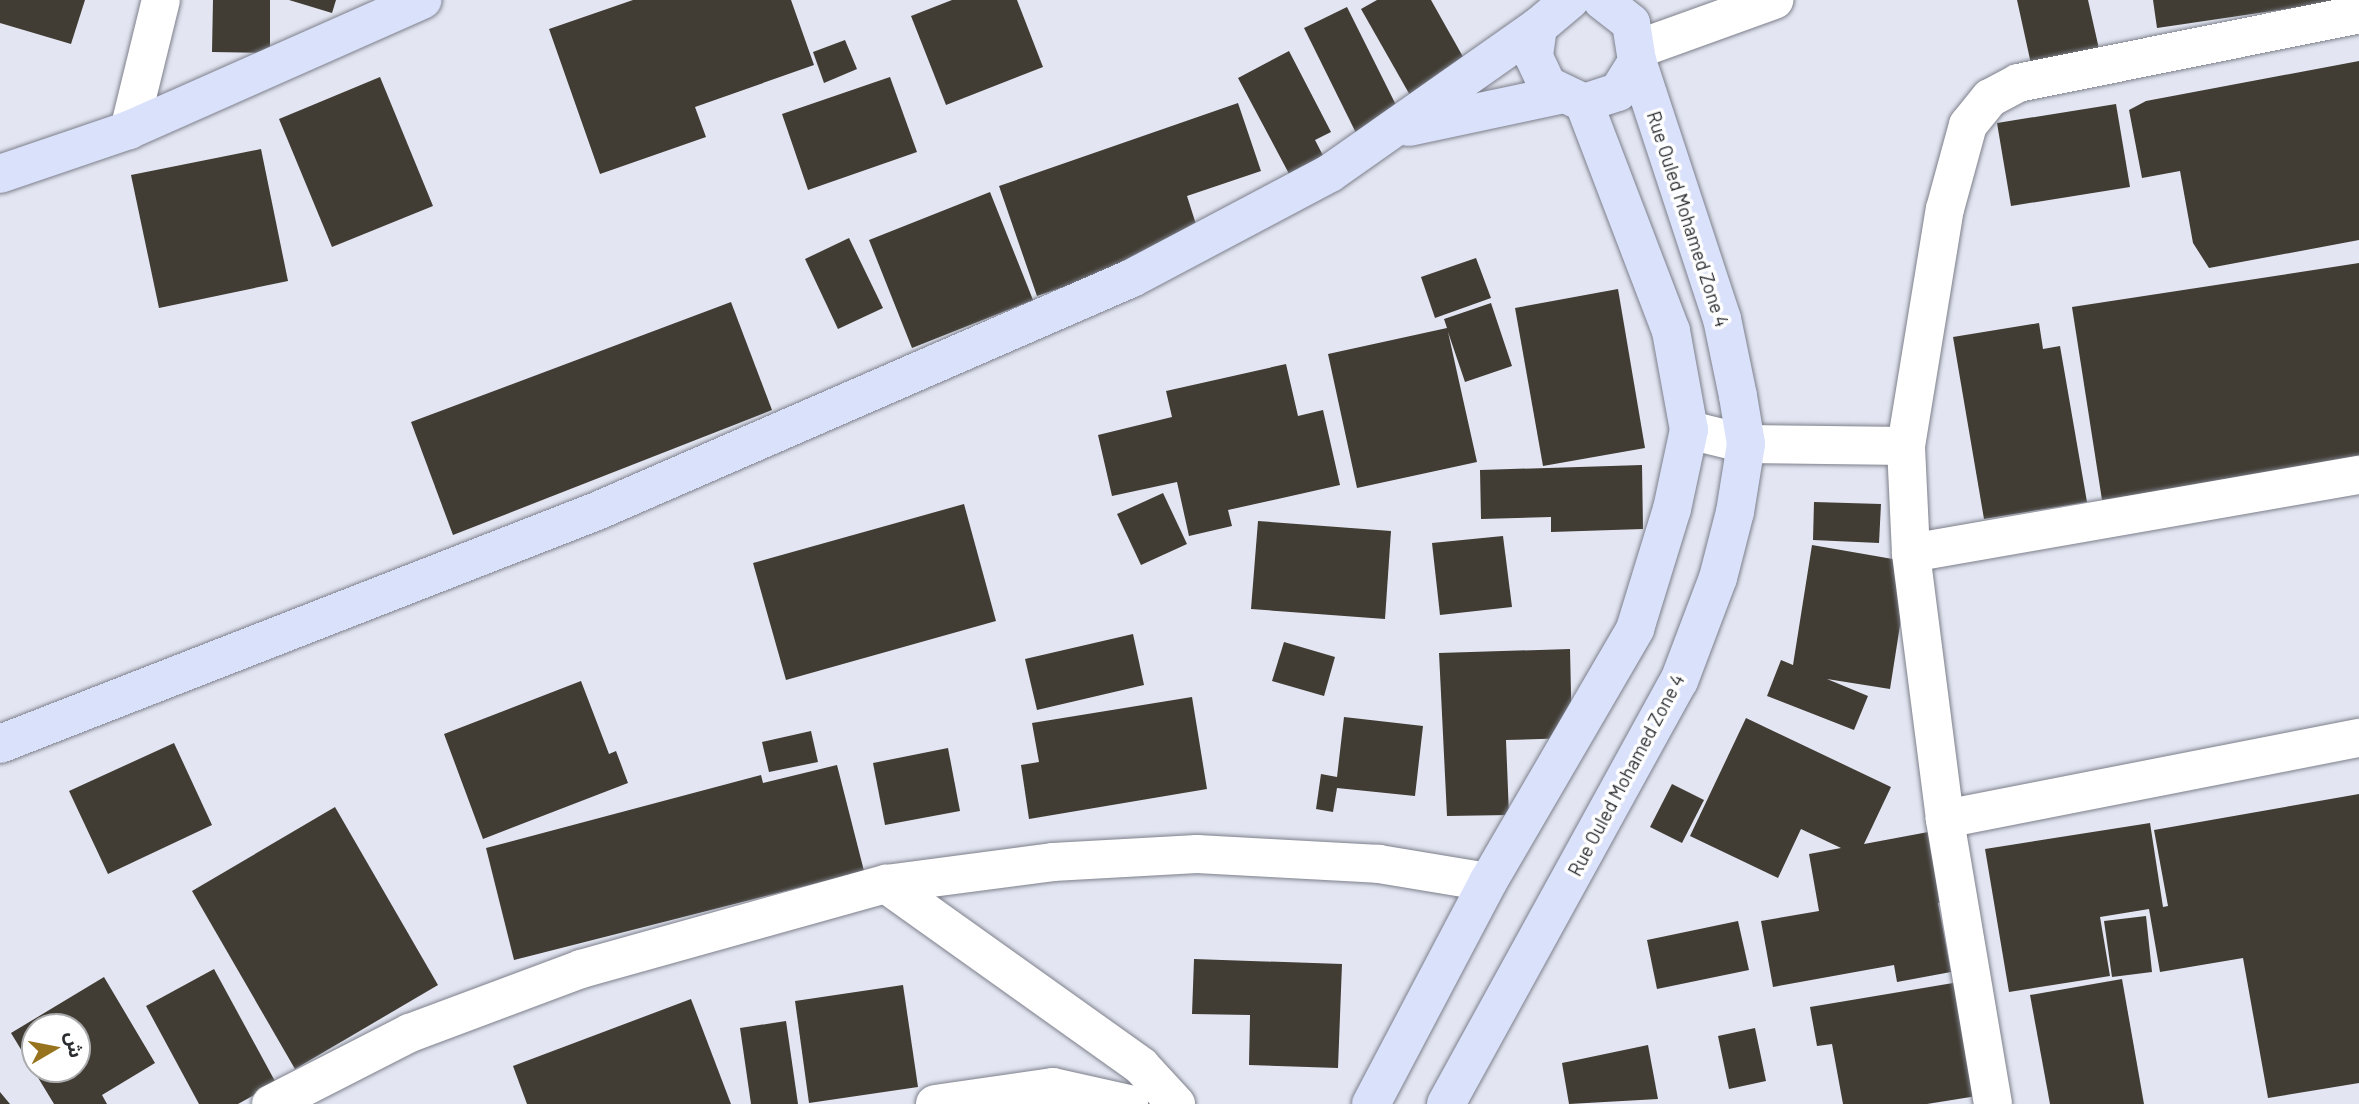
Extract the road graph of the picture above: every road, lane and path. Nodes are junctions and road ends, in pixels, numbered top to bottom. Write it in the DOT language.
graph roads {
  1 [pos="161,0"];
  2 [pos="422,0"];
  3 [pos="1570,0"];
  4 [pos="1602,0"];
  5 [pos="1654,0"];
  6 [pos="1774,0"];
  7 [pos="2359,14"];
  8 [pos="1538,27"];
  9 [pos="1638,50"];
  10 [pos="1571,99"];
  11 [pos="129,130"];
  12 [pos="1397,130"];
  13 [pos="0,174"];
  14 [pos="1689,430"];
  15 [pos="1746,444"];
  16 [pos="1906,446"];
  17 [pos="2359,475"];
  18 [pos="1911,553"];
  19 [pos="2359,738"];
  20 [pos="0,744"];
  21 [pos="1945,819"];
  22 [pos="1488,882"];
  23 [pos="886,884"];
  24 [pos="271,1104"];
  25 [pos="935,1104"];
  26 [pos="1129,1104"];
  27 [pos="1176,1104"];
  28 [pos="1371,1104"];
  29 [pos="1446,1104"];
  30 [pos="1993,1104"];
  1 -- 11 [label="street"];
  2 -- 11 [label="street"];
  3 -- 8 [label="street"];
  4 -- 9 [label="street, Rue Ouled Mohamed Zone 4"];
  5 -- 9 [label="street"];
  6 -- 9 [label="street"];
  7 -- 16 [label="street"];
  8 -- 10 [label="street"];
  8 -- 12 [label="street"];
  9 -- 10 [label="street"];
  9 -- 15 [label="street, Rue Ouled Mohamed Zone 4"];
  10 -- 12 [label="street"];
  10 -- 14 [label="street"];
  11 -- 13 [label="street"];
  12 -- 20 [label="street"];
  14 -- 15 [label="street"];
  14 -- 22 [label="street"];
  15 -- 16 [label="street"];
  15 -- 29 [label="street, Rue Ouled Mohamed Zone 4"];
  16 -- 18 [label="street"];
  17 -- 18 [label="street"];
  18 -- 21 [label="street"];
  19 -- 21 [label="street"];
  21 -- 30 [label="street"];
  22 -- 23 [label="street"];
  22 -- 28 [label="street"];
  23 -- 24 [label="street"];
  23 -- 27 [label="street"];
  25 -- 26 [label="street"];
}
